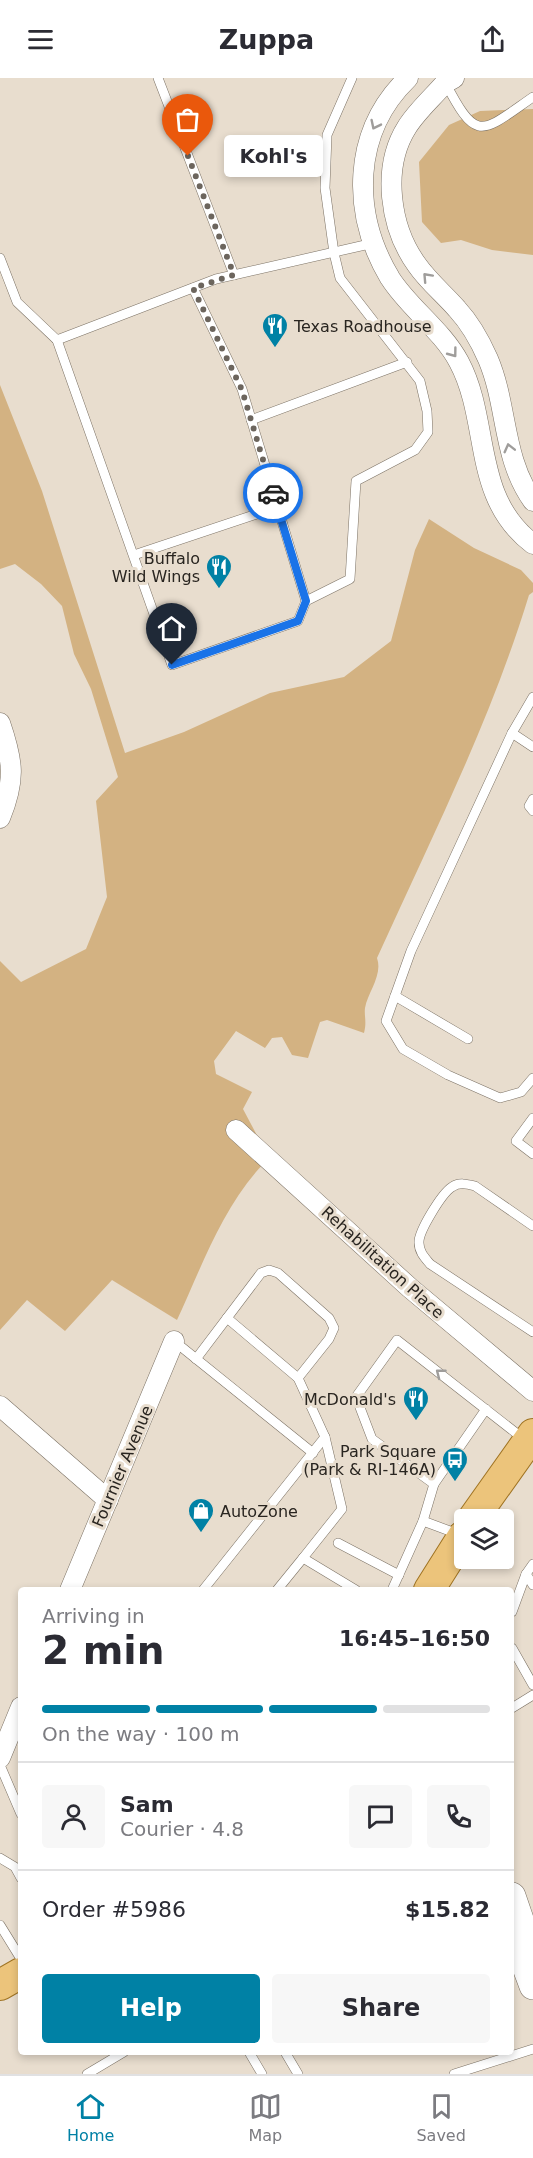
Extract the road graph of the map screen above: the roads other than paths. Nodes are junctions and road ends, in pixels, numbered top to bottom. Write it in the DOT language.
graph roads {
  1 [pos="158,78"];
  2 [pos="352,78"];
  3 [pos="408,78"];
  4 [pos="447,80"];
  5 [pos="533,97"];
  6 [pos="374,243"];
  7 [pos="334,253"];
  8 [pos="0,258"];
  9 [pos="234,275"];
  10 [pos="193,288"];
  11 [pos="57,340"];
  12 [pos="407,362"];
  13 [pos="251,420"];
  14 [pos="533,501"];
  15 [pos="278,507"];
  16 [pos="533,544"];
  17 [pos="134,555"];
  18 [pos="306,601"];
  19 [pos="533,697"];
  20 [pos="0,723"];
  21 [pos="512,733"];
  22 [pos="533,747"];
  23 [pos="533,799"];
  24 [pos="533,811"];
  25 [pos="0,818"];
  26 [pos="395,996"];
  27 [pos="468,1039"];
  28 [pos="533,1078"];
  29 [pos="533,1118"];
  30 [pos="236,1130"];
  31 [pos="533,1154"];
  32 [pos="533,1226"];
  33 [pos="227,1317"];
  34 [pos="533,1332"];
  35 [pos="174,1341"];
  36 [pos="196,1359"];
  37 [pos="298,1378"];
  38 [pos="533,1390"];
  39 [pos="0,1406"];
  40 [pos="486,1409"];
  41 [pos="325,1437"];
  42 [pos="530,1437"];
  43 [pos="313,1453"];
  44 [pos="434,1484"];
  45 [pos="108,1500"];
  46 [pos="481,1509"];
  47 [pos="423,1521"];
  48 [pos="454,1527"];
  49 [pos="338,1543"];
  50 [pos="454,1551"];
  51 [pos="303,1558"];
  52 [pos="533,1564"];
  53 [pos="458,1569"];
  54 [pos="526,1574"];
  55 [pos="399,1575"];
  56 [pos="533,1585"];
  57 [pos="341,1586"];
  58 [pos="71,1587"];
  59 [pos="205,1587"];
  60 [pos="279,1587"];
  61 [pos="393,1587"];
  62 [pos="431,1587"];
  63 [pos="454,1587"];
  64 [pos="514,1607"];
  65 [pos="514,1651"];
  66 [pos="533,1684"];
  67 [pos="533,1695"];
  68 [pos="514,1707"];
  69 [pos="18,1714"];
  70 [pos="0,1758"];
  71 [pos="0,1765"];
  72 [pos="18,1807"];
  73 [pos="0,1858"];
  74 [pos="18,1872"];
  75 [pos="514,1902"];
  76 [pos="0,1925"];
  77 [pos="18,1954"];
  78 [pos="523,1966"];
  79 [pos="18,1975"];
  80 [pos="0,1985"];
  81 [pos="533,2049"];
  82 [pos="119,2055"];
  83 [pos="251,2055"];
  84 [pos="287,2055"];
  85 [pos="87,2074"];
  86 [pos="262,2074"];
  87 [pos="298,2074"];
  88 [pos="454,2074"];
  1 -- 9 [label="lane"];
  2 -- 7 [label="lane"];
  3 -- 6 [label="street, one-way"];
  4 -- 5 [label="lane"];
  14 -- 4 [label="street, one-way"];
  6 -- 7 [label="lane"];
  6 -- 16 [label="street, one-way"];
  7 -- 9 [label="lane"];
  7 -- 12 [label="lane"];
  8 -- 11 [label="lane"];
  9 -- 10 [label="lane"];
  10 -- 11 [label="lane"];
  10 -- 13 [label="lane"];
  11 -- 17 [label="lane"];
  12 -- 13 [label="lane"];
  12 -- 18 [label="lane"];
  13 -- 15 [label="lane"];
  15 -- 17 [label="lane"];
  15 -- 18 [label="lane"];
  17 -- 18 [label="lane"];
  19 -- 21 [label="lane"];
  20 -- 25 [label="street"];
  21 -- 22 [label="lane"];
  21 -- 26 [label="lane"];
  23 -- 24 [label="lane"];
  26 -- 27 [label="lane"];
  26 -- 28 [label="lane"];
  29 -- 31 [label="lane"];
  30 -- 38 [label="street, Rehabilitation Place"];
  32 -- 34 [label="lane"];
  33 -- 36 [label="lane"];
  33 -- 37 [label="lane"];
  33 -- 37 [label="lane"];
  35 -- 36 [label="lane"];
  35 -- 45 [label="street, Fournier Avenue"];
  36 -- 43 [label="lane"];
  37 -- 41 [label="lane"];
  39 -- 45 [label="street"];
  40 -- 42 [label="lane"];
  40 -- 44 [label="lane"];
  40 -- 44 [label="lane, one-way"];
  41 -- 43 [label="lane"];
  41 -- 51 [label="lane"];
  42 -- 46 [label="main road"];
  43 -- 59 [label="lane"];
  44 -- 47 [label="lane"];
  45 -- 58 [label="street, Fournier Avenue"];
  47 -- 48 [label="lane"];
  47 -- 55 [label="lane"];
  49 -- 55 [label="lane"];
  50 -- 62 [label="main road"];
  51 -- 57 [label="lane"];
  51 -- 60 [label="lane"];
  52 -- 54 [label="lane"];
  53 -- 63 [label="main road"];
  54 -- 56 [label="lane"];
  54 -- 64 [label="lane"];
  55 -- 61 [label="lane"];
  65 -- 66 [label="lane"];
  67 -- 68 [label="lane"];
  69 -- 70 [label="street"];
  71 -- 72 [label="lane"];
  73 -- 74 [label="lane"];
  75 -- 78 [label="main road"];
  76 -- 77 [label="lane"];
  79 -- 80 [label="main road"];
  81 -- 88 [label="lane"];
  82 -- 85 [label="lane"];
  83 -- 86 [label="lane"];
  84 -- 87 [label="lane"];
}
